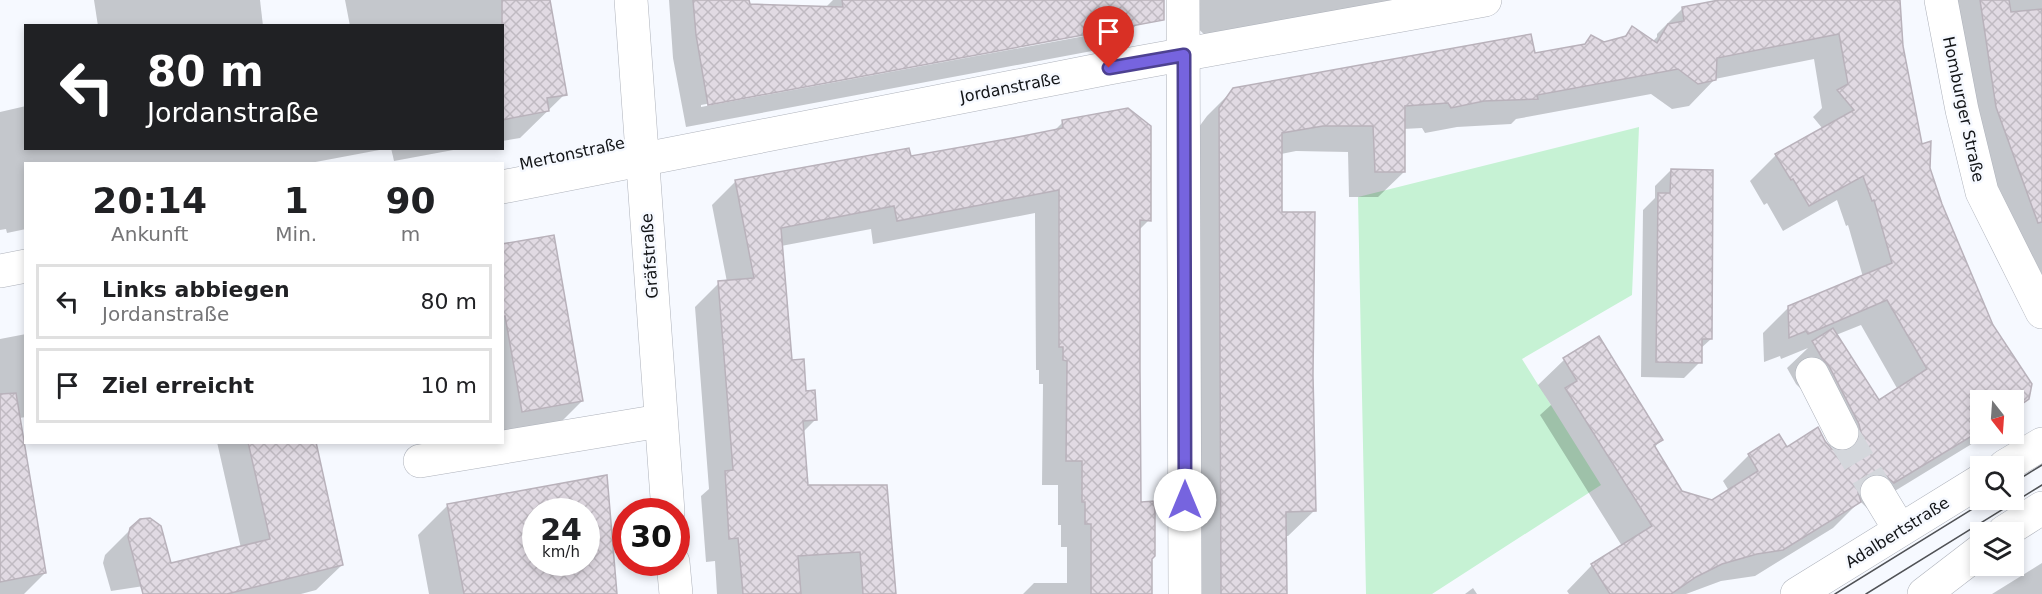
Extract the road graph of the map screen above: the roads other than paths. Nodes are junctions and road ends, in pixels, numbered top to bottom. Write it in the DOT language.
graph roads {
  1 [pos="631,0"];
  2 [pos="1183,0"];
  3 [pos="1485,0"];
  4 [pos="1941,0"];
  5 [pos="1184,55"];
  6 [pos="641,148"];
  7 [pos="504,167"];
  8 [pos="504,186"];
  9 [pos="24,266"];
  10 [pos="0,271"];
  11 [pos="2042,312"];
  12 [pos="1812,374"];
  13 [pos="660,421"];
  14 [pos="1842,433"];
  15 [pos="2042,444"];
  16 [pos="2022,456"];
  17 [pos="420,461"];
  18 [pos="1970,487"];
  19 [pos="1878,492"];
  20 [pos="667,498"];
  21 [pos="2042,508"];
  22 [pos="2020,522"];
  23 [pos="1900,530"];
  24 [pos="1970,559"];
  25 [pos="674,576"];
  26 [pos="1805,589"];
  27 [pos="676,594"];
  28 [pos="1185,594"];
  29 [pos="1848,594"];
  30 [pos="1924,594"];
  1 -- 6 [label="street, Gräfstraße"];
  2 -- 5 [label="street"];
  3 -- 5 [label="street, Jordanstraße"];
  4 -- 11 [label="street, Homburger Straße"];
  5 -- 6 [label="street, Jordanstraße"];
  5 -- 28 [label="street"];
  6 -- 7 [label="street, Mertonstraße"];
  6 -- 8 [label="street"];
  6 -- 13 [label="street, Gräfstraße"];
  9 -- 10 [label="street"];
  12 -- 14 [label="street"];
  13 -- 17 [label="street"];
  13 -- 20 [label="street, Gräfstraße"];
  15 -- 16 [label="street"];
  18 -- 23 [label="street, Adalbertstraße"];
  19 -- 23 [label="street"];
  21 -- 22 [label="street"];
  23 -- 26 [label="street, Adalbertstraße"];
  24 -- 30 [label="street"];
  25 -- 27 [label="street"];
  26 -- 29 [label="street, Adalbertstraße"];
}
